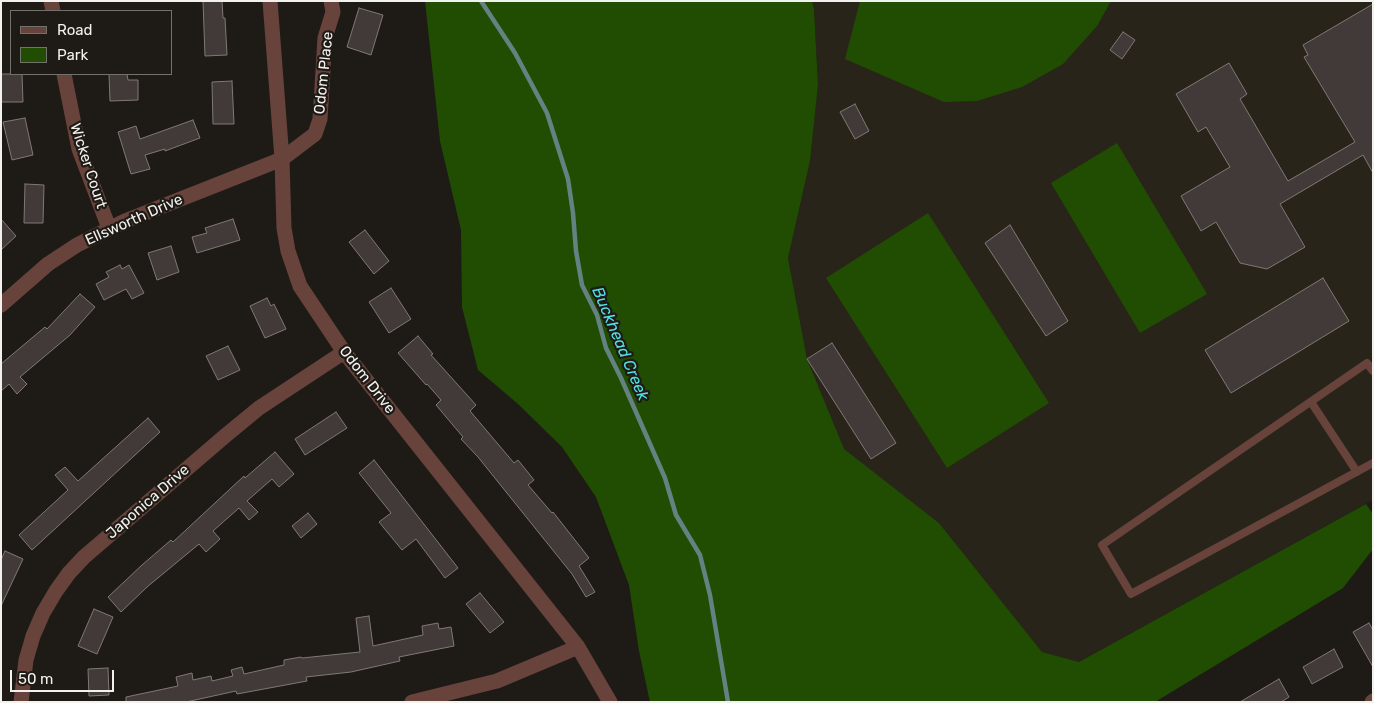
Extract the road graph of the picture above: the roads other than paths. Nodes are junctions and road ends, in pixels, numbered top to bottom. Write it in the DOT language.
graph roads {
  1 [pos="270,1"];
  2 [pos="331,1"];
  3 [pos="64,75"];
  4 [pos="282,159"];
  5 [pos="109,228"];
  6 [pos="1,305"];
  7 [pos="344,352"];
  8 [pos="1373,371"];
  9 [pos="1311,402"];
  10 [pos="1373,463"];
  11 [pos="1357,472"];
  12 [pos="578,647"];
  13 [pos="438,699"];
  14 [pos="21,702"];
  15 [pos="412,702"];
  16 [pos="610,702"];
  1 -- 4 [label="street, Odom Drive"];
  2 -- 4 [label="street, Odom Place"];
  3 -- 5 [label="street, Wicker Court"];
  4 -- 5 [label="street, Ellsworth Drive"];
  4 -- 7 [label="street, Odom Drive"];
  5 -- 6 [label="street, Ellsworth Drive"];
  7 -- 12 [label="street, Odom Drive"];
  7 -- 14 [label="street, Japonica Drive"];
  8 -- 9 [label="lane"];
  9 -- 11 [label="lane"];
  9 -- 11 [label="lane"];
  10 -- 11 [label="lane"];
  12 -- 13 [label="street"];
  12 -- 16 [label="street, Odom Drive"];
  13 -- 15 [label="street"];
}
